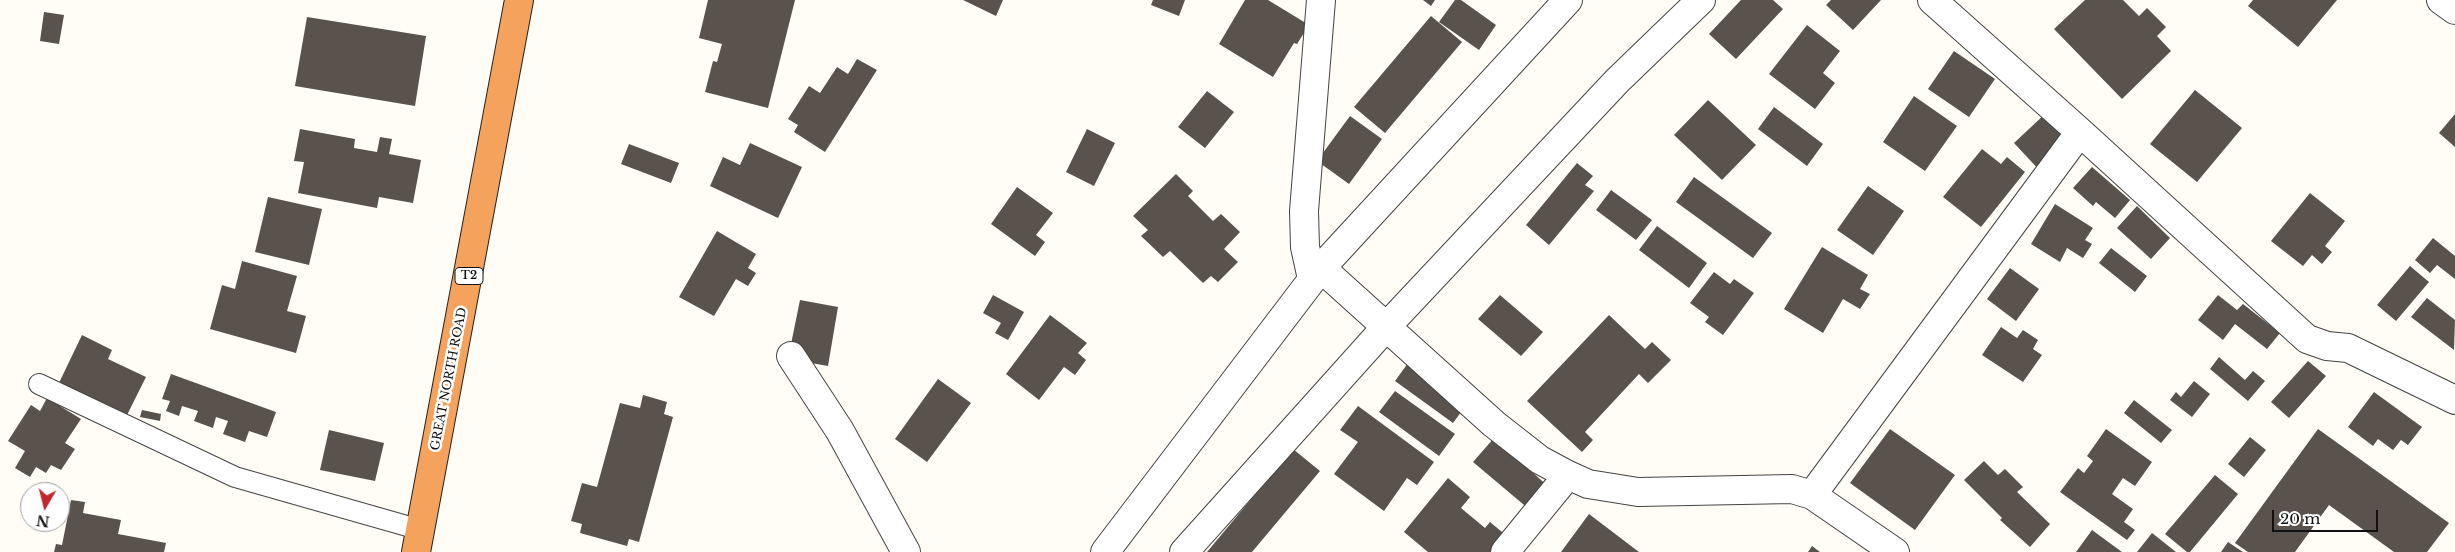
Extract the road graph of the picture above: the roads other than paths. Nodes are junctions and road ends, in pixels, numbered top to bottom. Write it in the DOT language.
graph roads {
  1 [pos="519,0"];
  2 [pos="1321,0"];
  3 [pos="1568,0"];
  4 [pos="1701,0"];
  5 [pos="1932,0"];
  6 [pos="2441,0"];
  7 [pos="2455,10"];
  8 [pos="2080,132"];
  9 [pos="1316,273"];
  10 [pos="1386,327"];
  11 [pos="792,356"];
  12 [pos="39,384"];
  13 [pos="2455,400"];
  14 [pos="1568,475"];
  15 [pos="1812,495"];
  16 [pos="418,541"];
  17 [pos="906,552"];
  18 [pos="1105,552"];
  19 [pos="1184,552"];
  20 [pos="1505,552"];
  21 [pos="1895,552"];
  1 -- 16 [label="highway, GREAT NORTH ROAD / T2"];
  2 -- 9 [label="street"];
  3 -- 9 [label="street"];
  4 -- 10 [label="street"];
  5 -- 8 [label="street"];
  6 -- 7 [label="street"];
  8 -- 13 [label="street"];
  8 -- 15 [label="street"];
  9 -- 10 [label="street"];
  9 -- 18 [label="street"];
  10 -- 14 [label="street"];
  10 -- 19 [label="street"];
  11 -- 17 [label="street"];
  12 -- 16 [label="lane"];
  14 -- 15 [label="street"];
  14 -- 20 [label="street"];
  15 -- 21 [label="street"];
}
